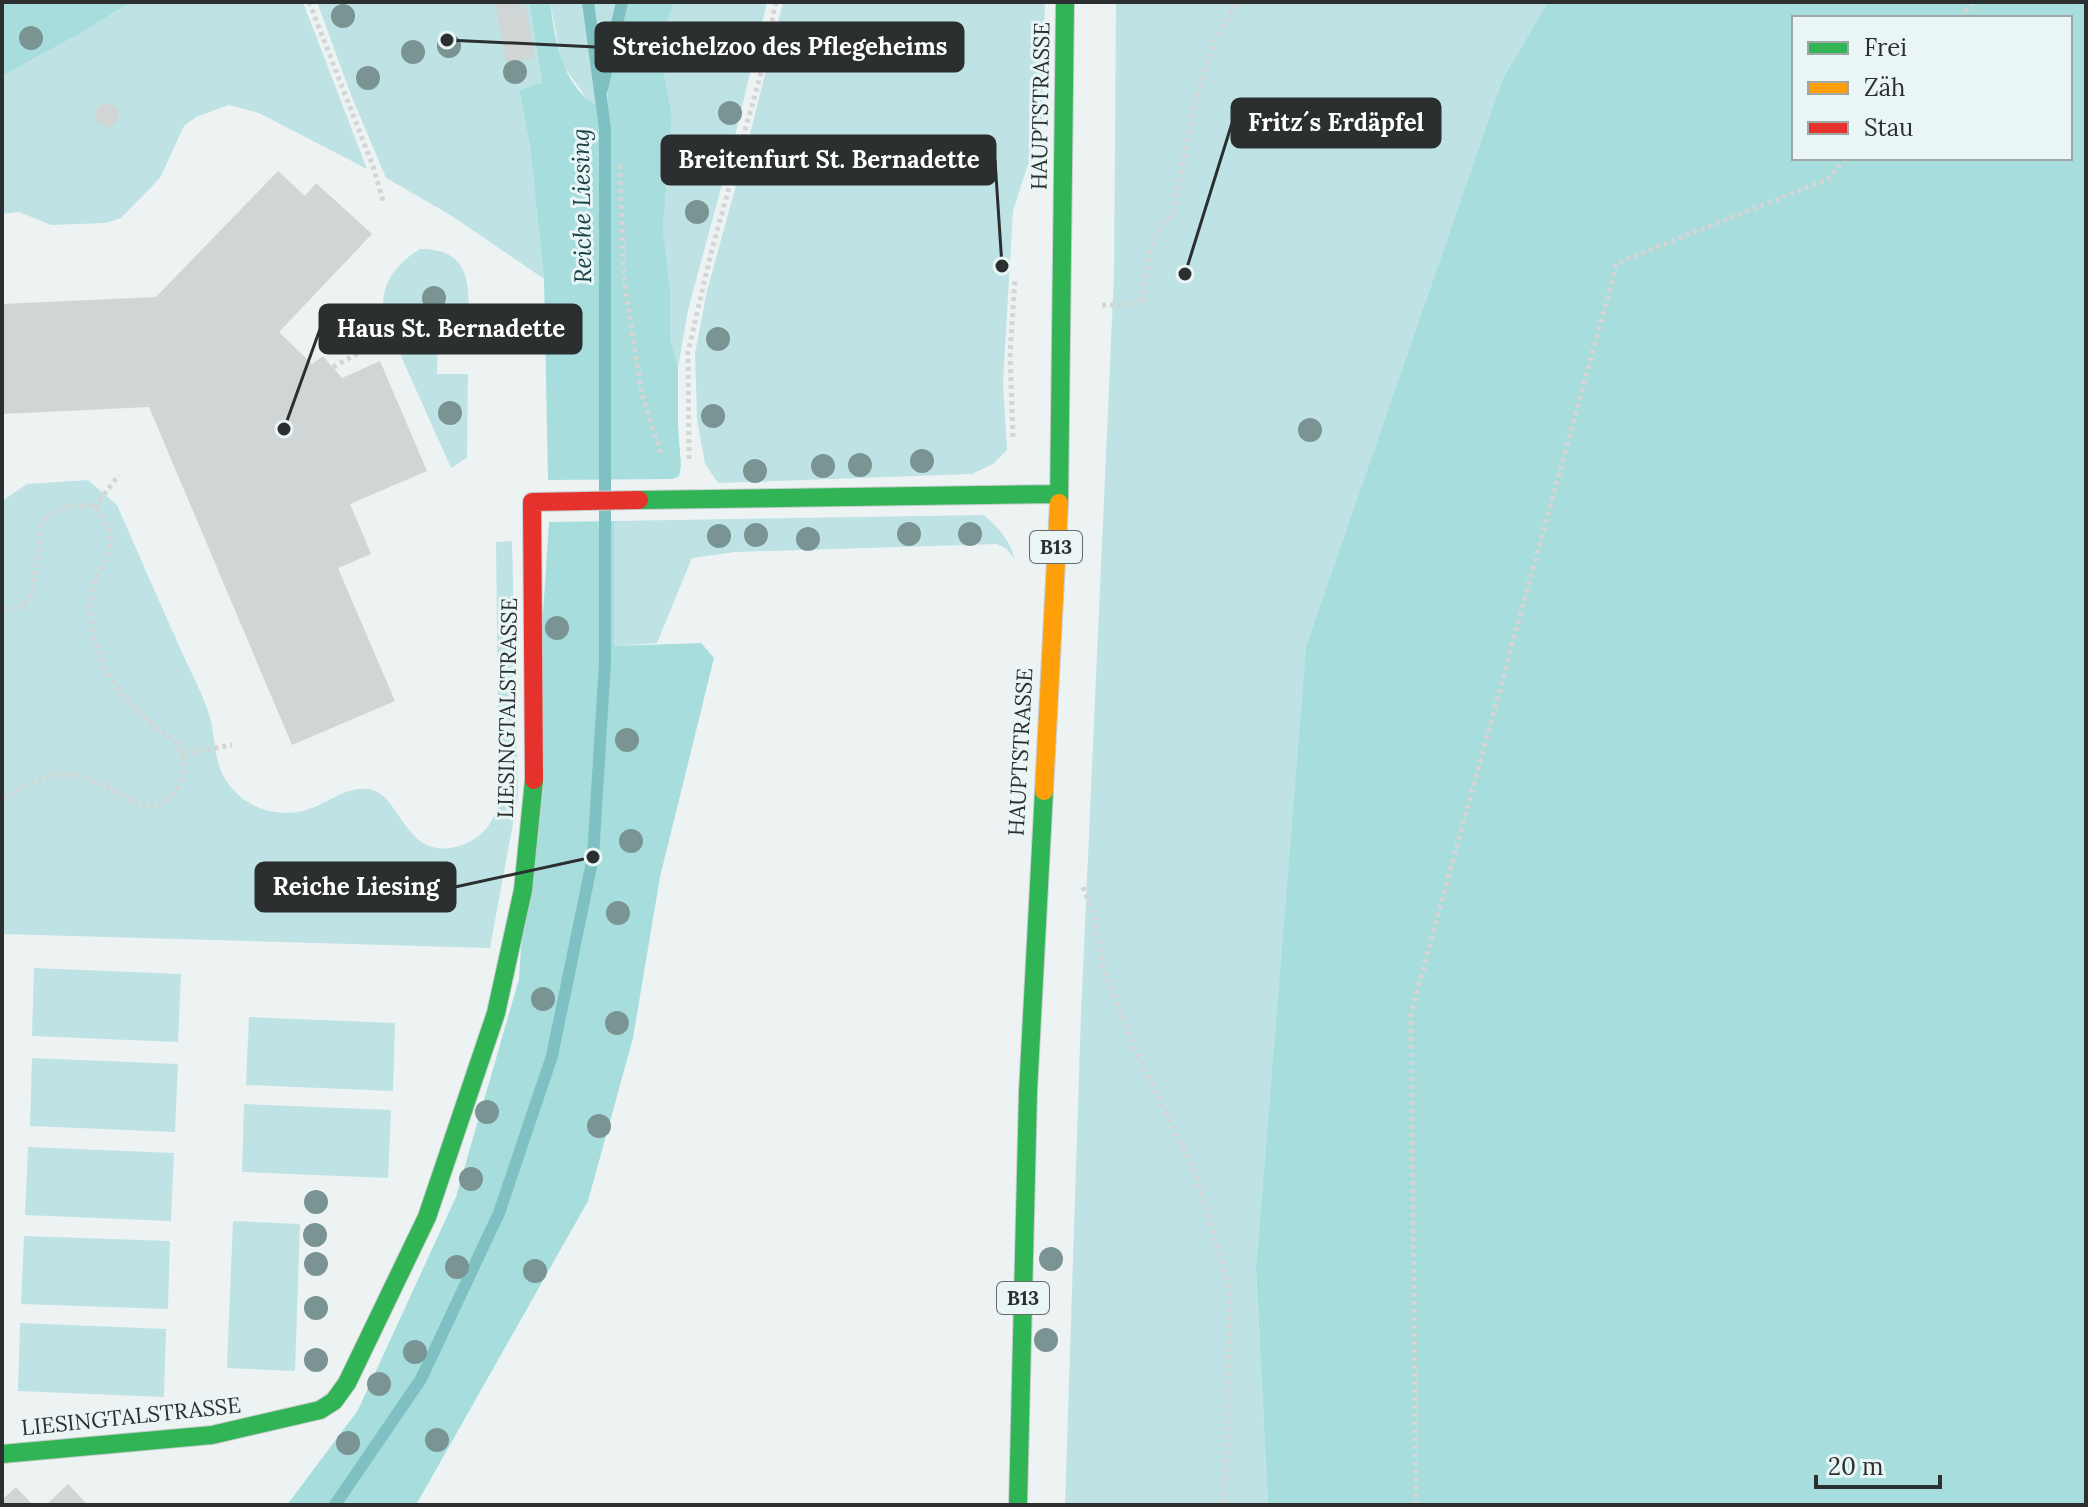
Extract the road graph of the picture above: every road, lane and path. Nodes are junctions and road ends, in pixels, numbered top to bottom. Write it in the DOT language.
graph roads {
  1 [pos="309,2"];
  2 [pos="776,2"];
  3 [pos="1065,2"];
  4 [pos="1237,2"];
  5 [pos="1844,160"];
  6 [pos="620,165"];
  7 [pos="383,201"];
  8 [pos="1015,277"];
  9 [pos="1142,301"];
  10 [pos="489,324"];
  11 [pos="333,367"];
  12 [pos="1014,448"];
  13 [pos="119,475"];
  14 [pos="1059,494"];
  15 [pos="679,500"];
  16 [pos="94,507"];
  17 [pos="2,610"];
  18 [pos="232,745"];
  19 [pos="183,754"];
  20 [pos="2,799"];
  21 [pos="1078,879"];
  22 [pos="2,1454"];
  23 [pos="1018,1505"];
  24 [pos="1225,1505"];
  25 [pos="1416,1505"];
  1 -- 7 [label="path"];
  2 -- 15 [label="path"];
  3 -- 14 [label="street, HAUPTSTRASSE / B13"];
  4 -- 9 [label="path"];
  5 -- 25 [label="path"];
  6 -- 15 [label="path"];
  8 -- 12 [label="path"];
  10 -- 11 [label="path"];
  13 -- 16 [label="path"];
  14 -- 15 [label="street, LIESINGTALSTRASSE"];
  14 -- 23 [label="street, HAUPTSTRASSE / B13"];
  15 -- 22 [label="street, LIESINGTALSTRASSE"];
  16 -- 17 [label="path"];
  16 -- 19 [label="path"];
  18 -- 19 [label="path"];
  19 -- 20 [label="path"];
  21 -- 24 [label="path"];
}
